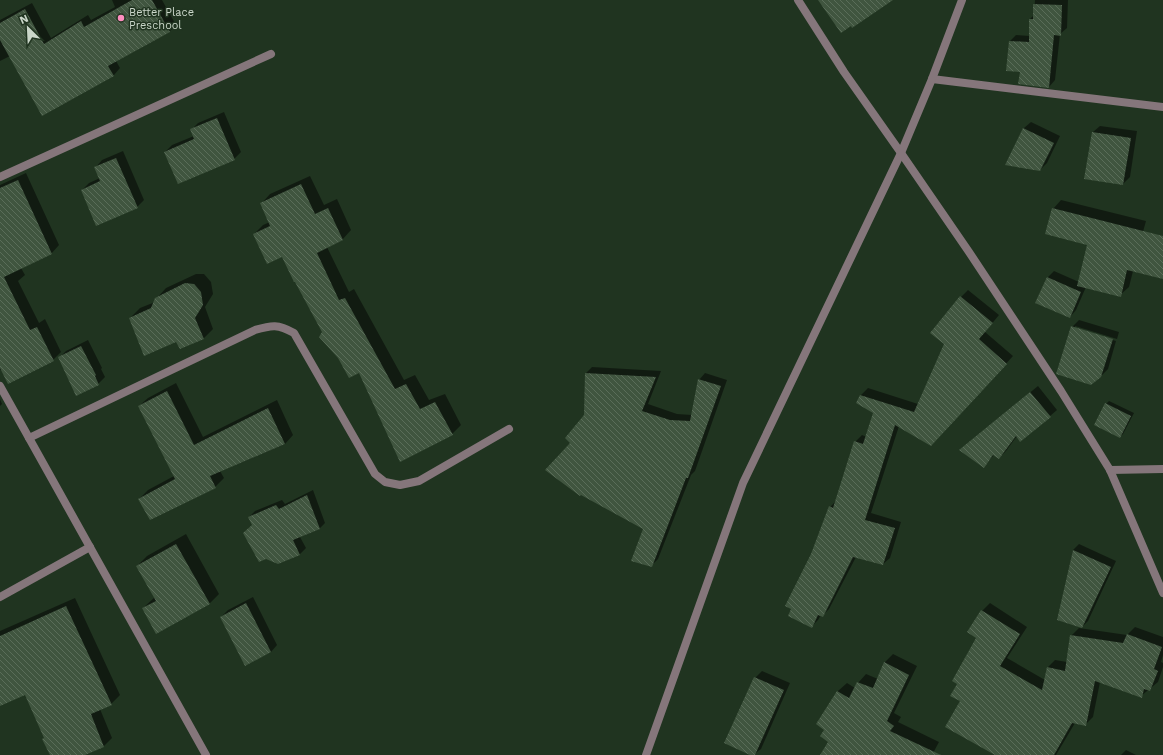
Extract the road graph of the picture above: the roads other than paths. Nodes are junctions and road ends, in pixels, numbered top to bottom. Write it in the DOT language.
graph roads {
  1 [pos="798,0"];
  2 [pos="962,0"];
  3 [pos="271,54"];
  4 [pos="932,79"];
  5 [pos="1163,107"];
  6 [pos="901,153"];
  7 [pos="0,177"];
  8 [pos="0,386"];
  9 [pos="509,429"];
  10 [pos="29,438"];
  11 [pos="1163,469"];
  12 [pos="1110,470"];
  13 [pos="90,547"];
  14 [pos="1163,593"];
  15 [pos="0,597"];
  16 [pos="206,755"];
  17 [pos="646,755"];
  1 -- 6 [label="street"];
  2 -- 4 [label="street"];
  3 -- 7 [label="street"];
  4 -- 5 [label="street"];
  4 -- 6 [label="street"];
  6 -- 12 [label="street"];
  6 -- 17 [label="street"];
  8 -- 10 [label="street"];
  9 -- 10 [label="street"];
  10 -- 13 [label="street"];
  11 -- 12 [label="street"];
  12 -- 14 [label="street"];
  13 -- 15 [label="street"];
  13 -- 16 [label="street"];
}
